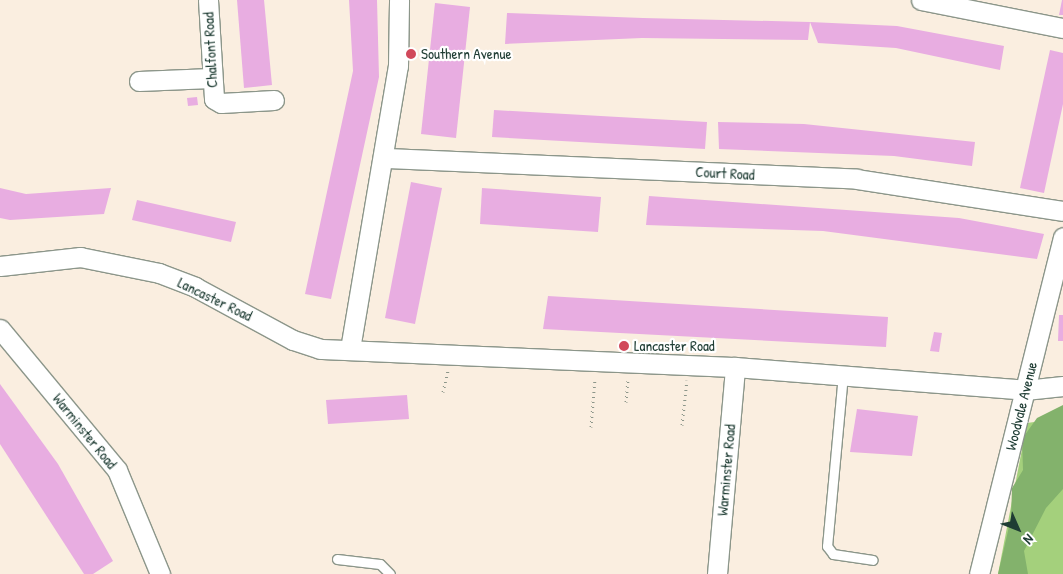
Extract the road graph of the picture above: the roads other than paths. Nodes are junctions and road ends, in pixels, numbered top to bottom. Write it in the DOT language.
graph roads {
  1 [pos="208,0"];
  2 [pos="399,0"];
  3 [pos="921,0"];
  4 [pos="1063,28"];
  5 [pos="211,78"];
  6 [pos="139,81"];
  7 [pos="274,100"];
  8 [pos="385,158"];
  9 [pos="1063,211"];
  10 [pos="1063,238"];
  11 [pos="1,267"];
  12 [pos="0,329"];
  13 [pos="350,349"];
  14 [pos="735,367"];
  15 [pos="843,374"];
  16 [pos="1063,386"];
  17 [pos="1025,390"];
  18 [pos="337,559"];
  19 [pos="873,560"];
  20 [pos="160,574"];
  21 [pos="390,574"];
  22 [pos="717,574"];
  23 [pos="979,574"];
  1 -- 5 [label="street, Chalfont Road"];
  2 -- 8 [label="street"];
  3 -- 4 [label="street"];
  5 -- 6 [label="street"];
  5 -- 7 [label="street, Chalfont Road"];
  8 -- 9 [label="street, Court Road"];
  8 -- 13 [label="street"];
  10 -- 17 [label="street, Woodvale Avenue"];
  11 -- 13 [label="street, Lancaster Road"];
  12 -- 20 [label="street, Warminster Road"];
  13 -- 14 [label="street, Lancaster Road"];
  14 -- 15 [label="street, Lancaster Road"];
  14 -- 22 [label="street, Warminster Road"];
  15 -- 17 [label="street, Lancaster Road"];
  15 -- 19 [label="lane"];
  16 -- 17 [label="street, Lancaster Road"];
  17 -- 23 [label="street, Woodvale Avenue"];
  18 -- 21 [label="lane"];
}
